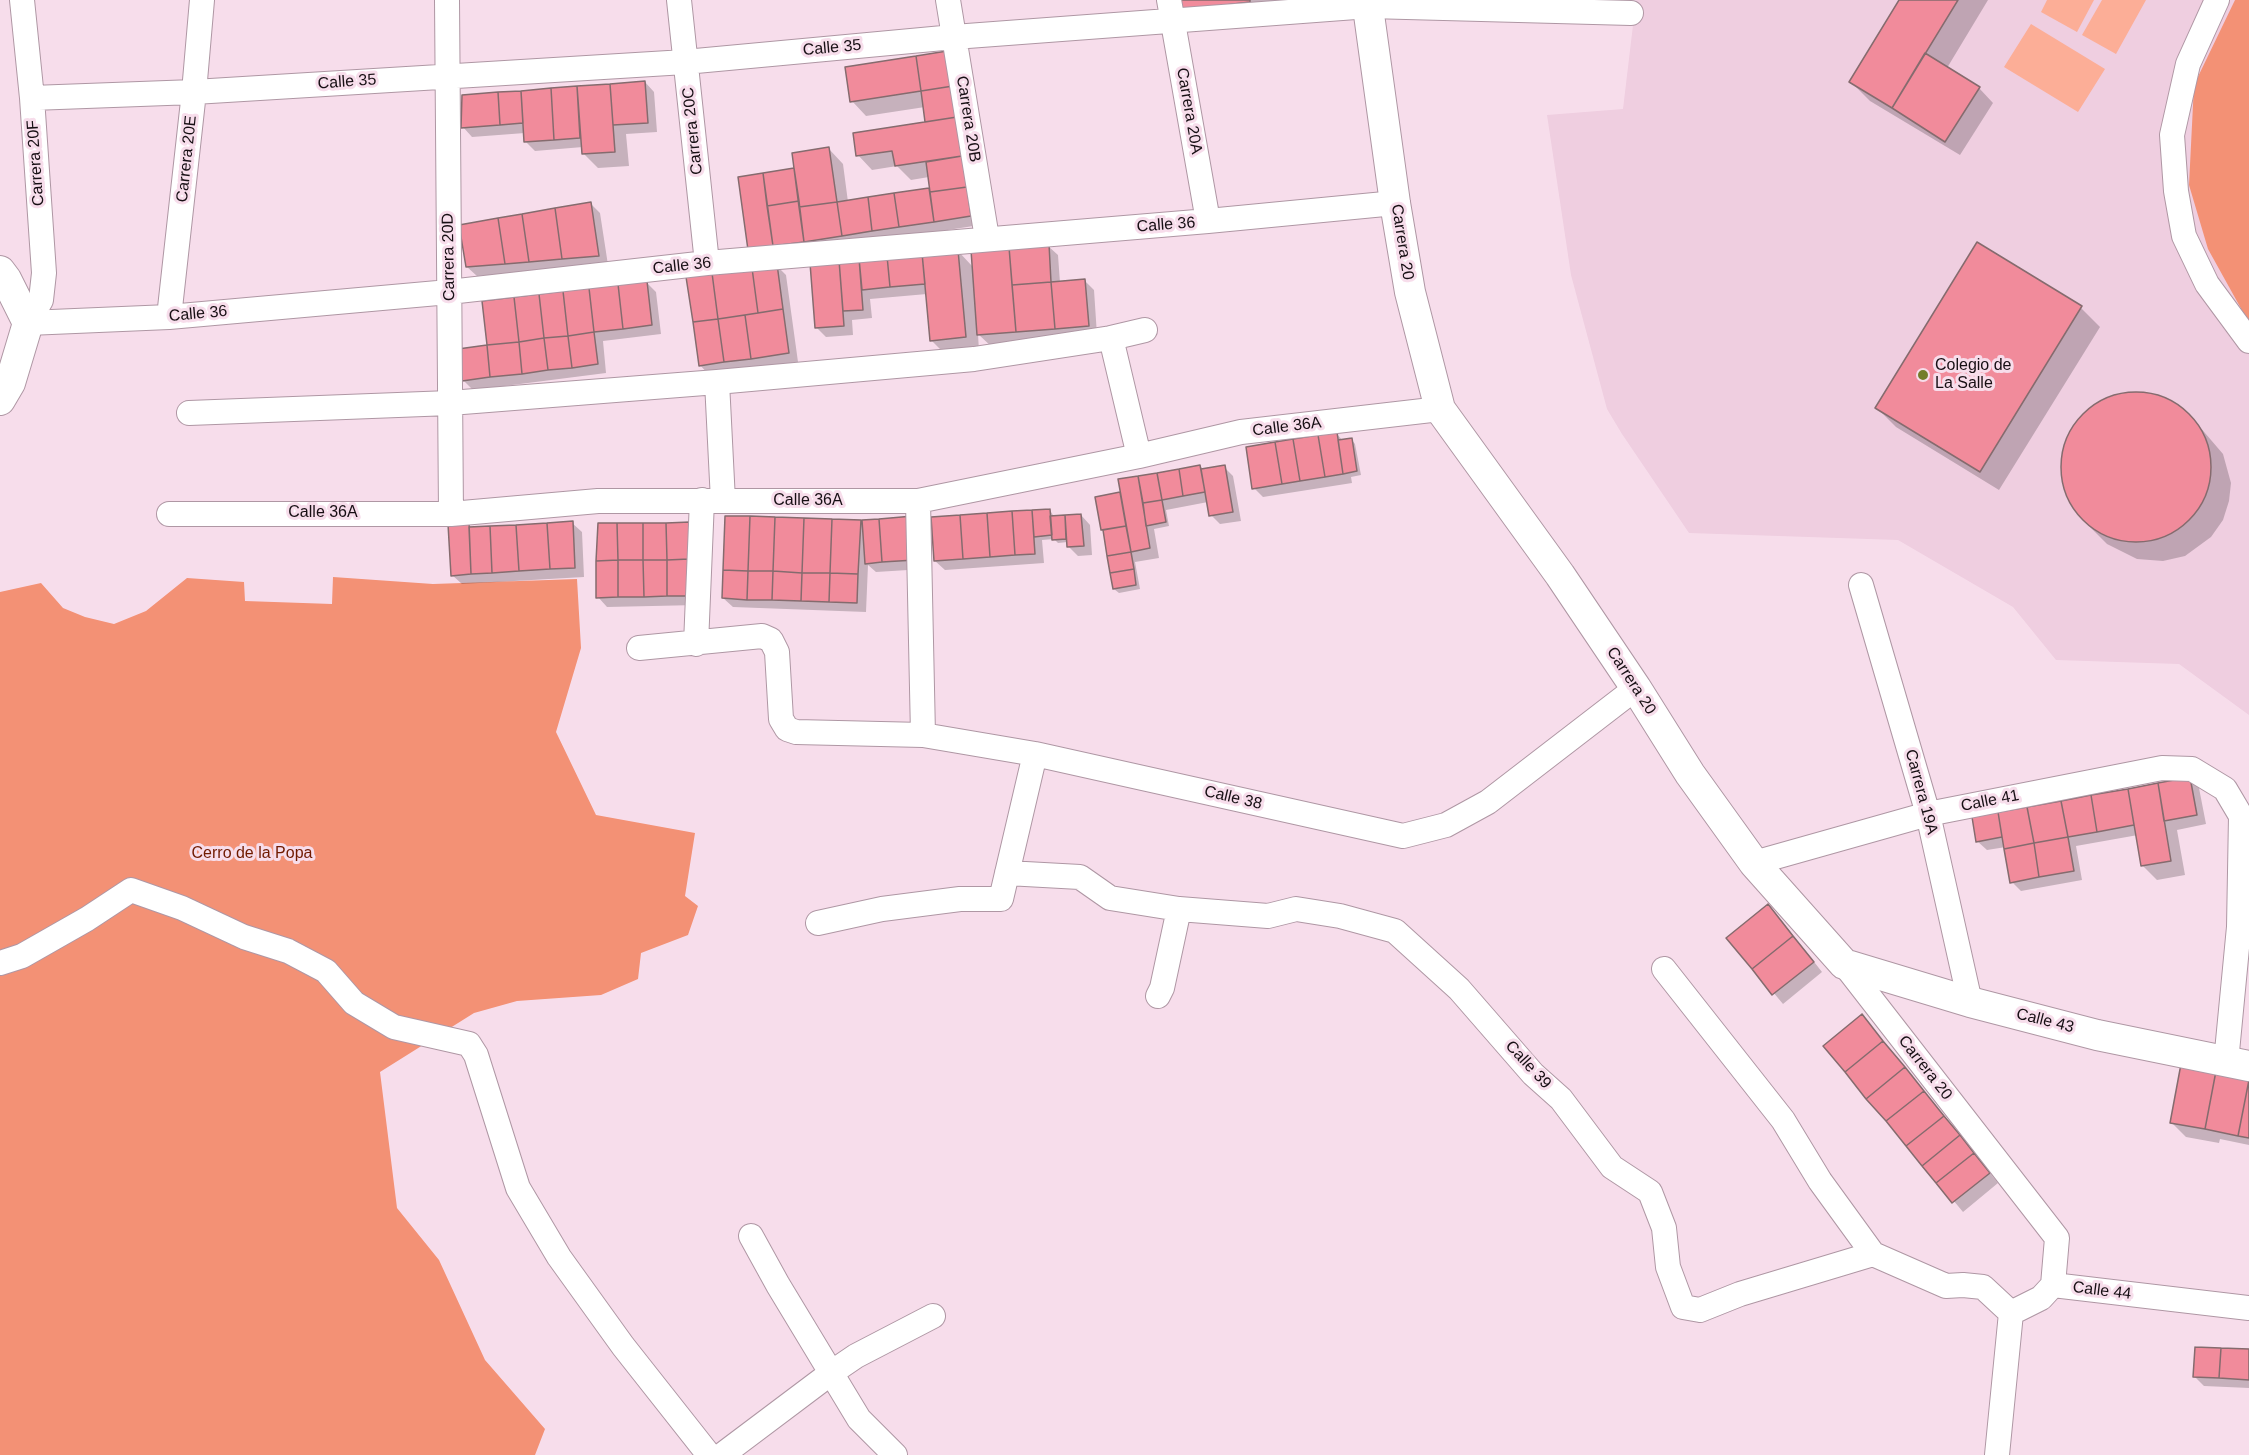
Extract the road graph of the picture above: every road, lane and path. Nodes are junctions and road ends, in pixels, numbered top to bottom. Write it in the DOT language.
graph roads {
  1 [pos="22,0"];
  2 [pos="202,0"];
  3 [pos="447,0"];
  4 [pos="679,0"];
  5 [pos="948,0"];
  6 [pos="2217,0"];
  7 [pos="1368,3"];
  8 [pos="1507,5"];
  9 [pos="1171,10"];
  10 [pos="1631,13"];
  11 [pos="954,37"];
  12 [pos="685,62"];
  13 [pos="447,76"];
  14 [pos="194,92"];
  15 [pos="32,98"];
  16 [pos="1395,203"];
  17 [pos="1208,221"];
  18 [pos="987,238"];
  19 [pos="707,263"];
  20 [pos="0,271"];
  21 [pos="449,292"];
  22 [pos="170,317"];
  23 [pos="28,323"];
  24 [pos="1145,330"];
  25 [pos="1111,338"];
  26 [pos="2249,341"];
  27 [pos="717,382"];
  28 [pos="0,400"];
  29 [pos="450,403"];
  30 [pos="1440,409"];
  31 [pos="189,413"];
  32 [pos="1139,456"];
  33 [pos="712,500"];
  34 [pos="918,501"];
  35 [pos="169,514"];
  36 [pos="451,514"];
  37 [pos="1861,585"];
  38 [pos="696,644"];
  39 [pos="639,648"];
  40 [pos="1636,688"];
  41 [pos="922,735"];
  42 [pos="1035,754"];
  43 [pos="1928,813"];
  44 [pos="1754,862"];
  45 [pos="1007,873"];
  46 [pos="1179,909"];
  47 [pos="818,923"];
  48 [pos="2244,927"];
  49 [pos="0,963"];
  50 [pos="1844,964"];
  51 [pos="1664,969"];
  52 [pos="1158,996"];
  53 [pos="1970,1002"];
  54 [pos="2237,1064"];
  55 [pos="751,1236"];
  56 [pos="1873,1254"];
  57 [pos="2053,1285"];
  58 [pos="2249,1308"];
  59 [pos="2011,1313"];
  60 [pos="933,1316"];
  61 [pos="831,1373"];
  62 [pos="709,1455"];
  63 [pos="722,1455"];
  64 [pos="895,1455"];
  65 [pos="1997,1455"];
  1 -- 15 [label="street, Carrera 20F"];
  2 -- 14 [label="street, Carrera 20E"];
  3 -- 13 [label="street, Carrera 20D"];
  4 -- 12 [label="street, Carrera 20C"];
  5 -- 11 [label="street, Carrera 20B"];
  6 -- 26 [label="street"];
  7 -- 8 [label="street, Calle 35"];
  7 -- 9 [label="street, Calle 35"];
  7 -- 16 [label="street, Carrera 20"];
  8 -- 10 [label="street, Calle 35"];
  9 -- 11 [label="street, Calle 35"];
  9 -- 17 [label="street, Carrera 20A"];
  11 -- 12 [label="street, Calle 35"];
  11 -- 18 [label="street, Carrera 20B"];
  12 -- 13 [label="street, Calle 35"];
  12 -- 19 [label="street, Carrera 20C"];
  13 -- 14 [label="street, Calle 35"];
  13 -- 21 [label="street, Carrera 20D"];
  14 -- 15 [label="street, Calle 35"];
  14 -- 22 [label="street, Carrera 20E"];
  15 -- 23 [label="street, Carrera 20F"];
  16 -- 17 [label="street, Calle 36"];
  16 -- 30 [label="street, Carrera 20"];
  17 -- 18 [label="street, Calle 36"];
  18 -- 19 [label="street, Calle 36"];
  19 -- 21 [label="street, Calle 36"];
  20 -- 23 [label="street"];
  21 -- 22 [label="street, Calle 36"];
  21 -- 29 [label="street, Carrera 20D"];
  22 -- 23 [label="street, Calle 36"];
  23 -- 28 [label="street"];
  24 -- 25 [label="street"];
  25 -- 27 [label="street"];
  25 -- 32 [label="street"];
  27 -- 29 [label="street"];
  27 -- 33 [label="street"];
  29 -- 31 [label="street"];
  29 -- 36 [label="street, Carrera 20D"];
  30 -- 32 [label="street, Calle 36A"];
  30 -- 40 [label="street, Carrera 20"];
  32 -- 34 [label="street, Calle 36A"];
  33 -- 34 [label="street, Calle 36A"];
  33 -- 36 [label="street, Calle 36A"];
  33 -- 38 [label="street"];
  34 -- 41 [label="street"];
  35 -- 36 [label="street, Calle 36A"];
  37 -- 43 [label="street, Carrera 19A"];
  38 -- 39 [label="street"];
  38 -- 41 [label="street, Calle 38"];
  40 -- 42 [label="street, Calle 38"];
  40 -- 44 [label="street, Carrera 20"];
  41 -- 42 [label="street, Calle 38"];
  42 -- 45 [label="street"];
  43 -- 44 [label="street, Calle 41"];
  43 -- 48 [label="street, Calle 41"];
  43 -- 53 [label="street, Carrera 19A"];
  44 -- 50 [label="street, Carrera 20"];
  45 -- 46 [label="street"];
  45 -- 47 [label="street"];
  46 -- 52 [label="street"];
  46 -- 56 [label="street, Calle 39"];
  48 -- 54 [label="street"];
  49 -- 62 [label="street"];
  50 -- 53 [label="street, Calle 43"];
  50 -- 57 [label="street, Carrera 20"];
  51 -- 56 [label="street"];
  53 -- 54 [label="street, Calle 43"];
  55 -- 61 [label="street"];
  56 -- 59 [label="street"];
  57 -- 58 [label="street, Calle 44"];
  57 -- 59 [label="street, Calle 44"];
  59 -- 65 [label="street"];
  60 -- 61 [label="street"];
  61 -- 63 [label="street"];
  61 -- 64 [label="street"];
}
